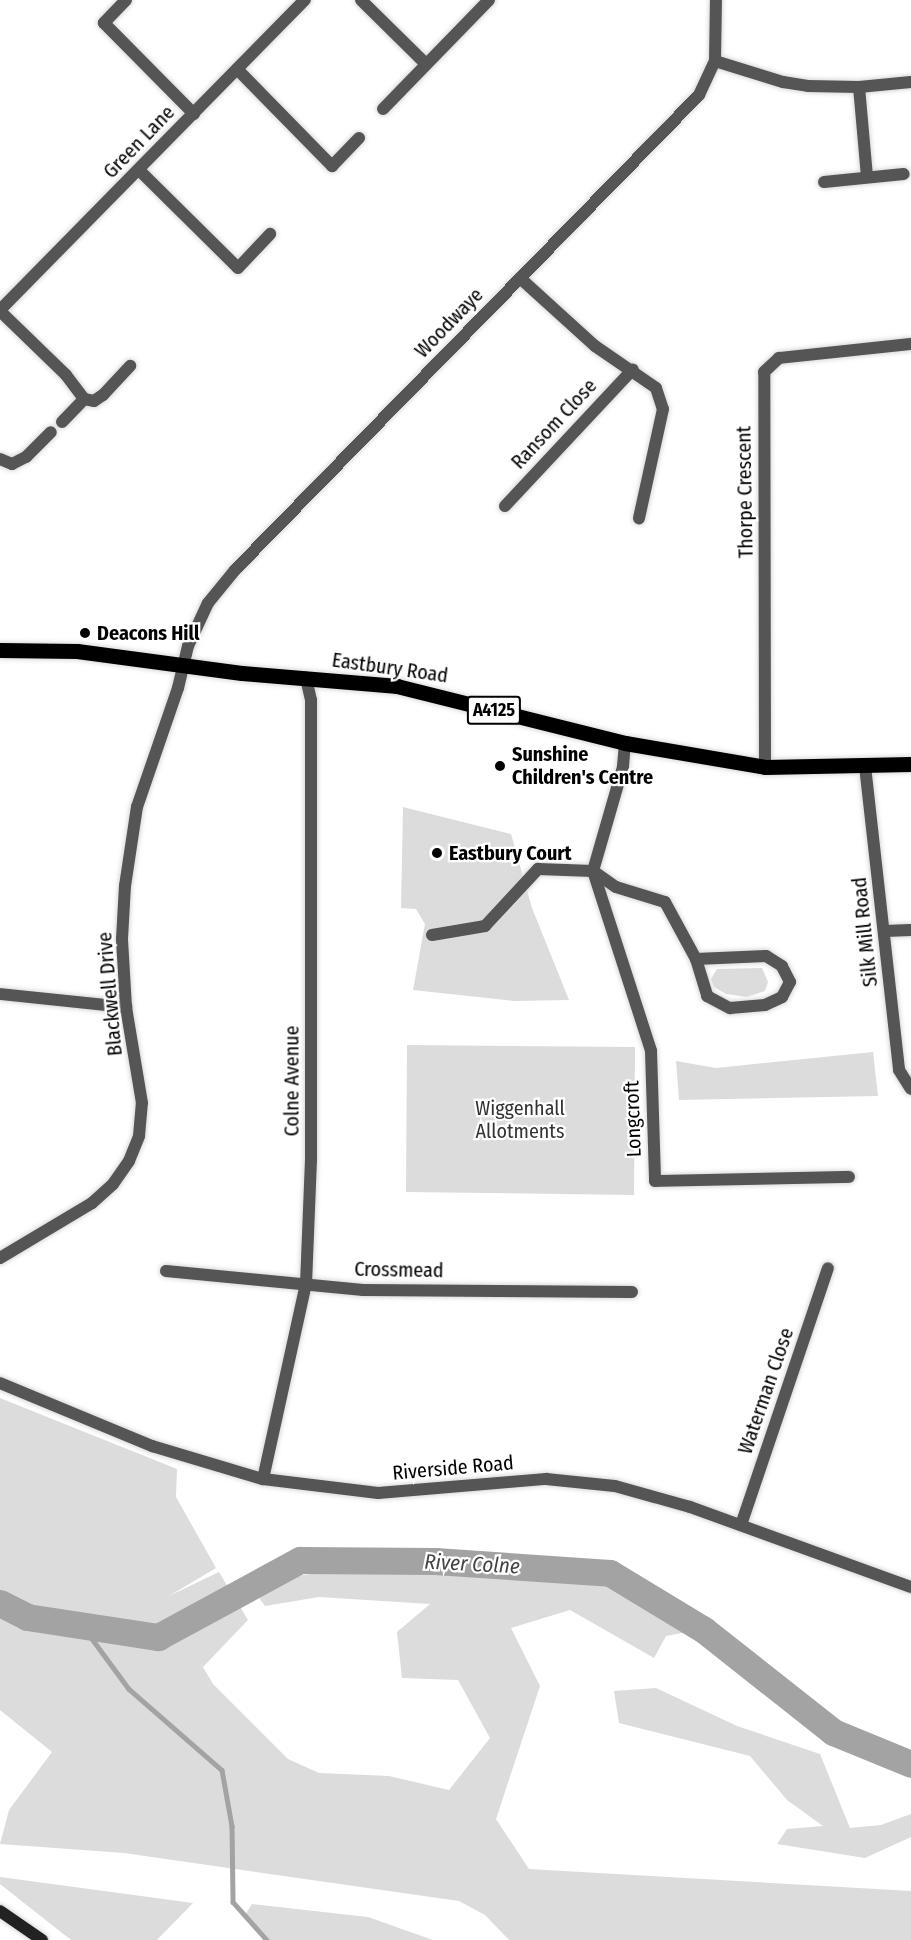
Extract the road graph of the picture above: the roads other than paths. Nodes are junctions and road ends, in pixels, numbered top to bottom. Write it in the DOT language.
graph roads {
  1 [pos="126,0"];
  2 [pos="361,0"];
  3 [pos="489,0"];
  4 [pos="716,0"];
  5 [pos="298,2"];
  6 [pos="715,61"];
  7 [pos="426,64"];
  8 [pos="237,69"];
  9 [pos="911,82"];
  10 [pos="859,87"];
  11 [pos="383,109"];
  12 [pos="194,114"];
  13 [pos="359,138"];
  14 [pos="139,170"];
  15 [pos="904,174"];
  16 [pos="867,177"];
  17 [pos="824,182"];
  18 [pos="270,234"];
  19 [pos="520,278"];
  20 [pos="0,310"];
  21 [pos="911,344"];
  22 [pos="130,366"];
  23 [pos="633,369"];
  24 [pos="84,399"];
  25 [pos="62,422"];
  26 [pos="51,432"];
  27 [pos="0,459"];
  28 [pos="505,506"];
  29 [pos="639,518"];
  30 [pos="0,650"];
  31 [pos="181,666"];
  32 [pos="306,678"];
  33 [pos="625,743"];
  34 [pos="911,764"];
  35 [pos="865,766"];
  36 [pos="765,767"];
  37 [pos="593,871"];
  38 [pos="911,930"];
  39 [pos="885,931"];
  40 [pos="432,935"];
  41 [pos="696,959"];
  42 [pos="0,993"];
  43 [pos="126,1007"];
  44 [pos="911,1089"];
  45 [pos="849,1177"];
  46 [pos="0,1258"];
  47 [pos="828,1268"];
  48 [pos="166,1271"];
  49 [pos="306,1284"];
  50 [pos="632,1292"];
  51 [pos="0,1383"];
  52 [pos="263,1479"];
  53 [pos="741,1525"];
  54 [pos="911,1587"];
  55 [pos="0,1911"];
  56 [pos="42,1940"];
  1 -- 12 [label="street"];
  2 -- 7 [label="street"];
  3 -- 7 [label="street"];
  4 -- 6 [label="street, Woodwaye"];
  5 -- 8 [label="street, Green Lane"];
  6 -- 10 [label="street"];
  6 -- 19 [label="street, Woodwaye"];
  7 -- 11 [label="street"];
  8 -- 12 [label="street, Green Lane"];
  8 -- 13 [label="street"];
  9 -- 10 [label="street"];
  10 -- 16 [label="street"];
  12 -- 14 [label="street, Green Lane"];
  14 -- 18 [label="street"];
  14 -- 20 [label="street, Green Lane"];
  15 -- 16 [label="street"];
  16 -- 17 [label="street"];
  19 -- 23 [label="street"];
  19 -- 31 [label="street, Woodwaye"];
  20 -- 24 [label="street"];
  21 -- 36 [label="street, Thorpe Crescent"];
  22 -- 24 [label="street"];
  23 -- 28 [label="street, Ransom Close"];
  23 -- 29 [label="street"];
  24 -- 25 [label="street"];
  26 -- 27 [label="street"];
  30 -- 31 [label="main road, Eastbury Road / A4125"];
  31 -- 32 [label="main road, Eastbury Road / A4125"];
  31 -- 43 [label="street, Blackwell Drive"];
  32 -- 33 [label="main road, Eastbury Road / A4125"];
  32 -- 49 [label="street, Colne Avenue"];
  33 -- 36 [label="main road, Eastbury Road / A4125"];
  33 -- 37 [label="street"];
  34 -- 35 [label="main road, Eastbury Road / A4125"];
  35 -- 36 [label="main road, Eastbury Road / A4125"];
  35 -- 39 [label="street, Silk Mill Road"];
  37 -- 40 [label="street"];
  37 -- 41 [label="street"];
  37 -- 45 [label="street, Longcroft"];
  38 -- 39 [label="street"];
  39 -- 44 [label="street, Silk Mill Road"];
  41 -- 41 [label="street"];
  42 -- 43 [label="street"];
  43 -- 46 [label="street, Blackwell Drive"];
  47 -- 53 [label="street, Waterman Close"];
  48 -- 49 [label="street, Crossmead"];
  49 -- 50 [label="street, Crossmead"];
  49 -- 52 [label="street, Colne Avenue"];
  51 -- 52 [label="street, Riverside Road"];
  52 -- 53 [label="street, Riverside Road"];
  53 -- 54 [label="street, Riverside Road"];
  55 -- 56 [label="street"];
}
